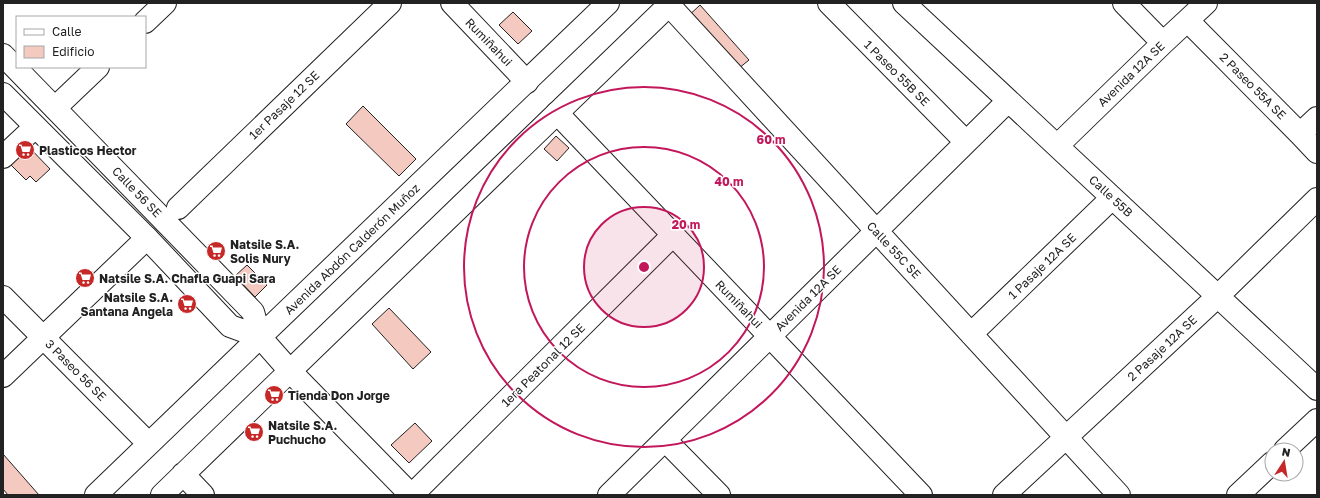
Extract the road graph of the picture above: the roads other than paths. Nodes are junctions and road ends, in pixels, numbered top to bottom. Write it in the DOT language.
graph roads {
  1 [pos="165,3"];
  2 [pos="390,3"];
  3 [pos="452,3"];
  4 [pos="608,3"];
  5 [pos="829,3"];
  6 [pos="904,3"];
  7 [pos="1124,3"];
  8 [pos="1206,3"];
  9 [pos="670,4"];
  10 [pos="146,21"];
  11 [pos="1188,21"];
  12 [pos="1163,43"];
  13 [pos="3,55"];
  14 [pos="97,68"];
  15 [pos="527,82"];
  16 [pos="3,94"];
  17 [pos="1008,101"];
  18 [pos="55,108"];
  19 [pos="556,113"];
  20 [pos="1317,118"];
  21 [pos="35,127"];
  22 [pos="1300,134"];
  23 [pos="966,142"];
  24 [pos="1057,146"];
  25 [pos="1317,152"];
  26 [pos="3,157"];
  27 [pos="1112,198"];
  28 [pos="1317,199"];
  29 [pos="178,208"];
  30 [pos="877,231"];
  31 [pos="673,235"];
  32 [pos="147,238"];
  33 [pos="1218,296"];
  34 [pos="3,297"];
  35 [pos="971,334"];
  36 [pos="769,336"];
  37 [pos="44,337"];
  38 [pos="260,337"];
  39 [pos="290,371"];
  40 [pos="3,376"];
  41 [pos="1317,389"];
  42 [pos="1317,420"];
  43 [pos="1066,437"];
  44 [pos="665,440"];
  45 [pos="1294,442"];
  46 [pos="149,444"];
  47 [pos="1264,471"];
  48 [pos="183,474"];
  49 [pos="96,495"];
  50 [pos="162,495"];
  51 [pos="203,495"];
  52 [pos="412,495"];
  53 [pos="609,495"];
  54 [pos="719,495"];
  55 [pos="921,495"];
  56 [pos="1004,495"];
  57 [pos="1119,495"];
  58 [pos="1238,495"];
  1 -- 10 [label="street"];
  2 -- 29 [label="street, 1er Pasaje 12 SE"];
  3 -- 15 [label="street, Rumiñahui"];
  4 -- 15 [label="street, Avenida Abdón Calderón Muñoz"];
  5 -- 23 [label="street, 1 Paseo 55B SE"];
  6 -- 17 [label="street, Calle 55B"];
  7 -- 12 [label="street"];
  8 -- 11 [label="street, Avenida 12A SE"];
  9 -- 19 [label="street"];
  9 -- 30 [label="street, Calle 55C SE"];
  11 -- 12 [label="street, Avenida 12A SE"];
  11 -- 22 [label="street, 2 Paseo 55A SE"];
  12 -- 24 [label="street, Avenida 12A SE"];
  13 -- 18 [label="street, Calle 56 SE"];
  14 -- 18 [label="street"];
  15 -- 38 [label="street, Avenida Abdón Calderón Muñoz"];
  16 -- 21 [label="street, Calle 56 SE"];
  17 -- 23 [label="street, Avenida 12A SE"];
  17 -- 24 [label="street, Calle 55B"];
  18 -- 38 [label="street, Calle 56 SE"];
  19 -- 31 [label="street, Rumiñahui"];
  19 -- 39 [label="street"];
  20 -- 22 [label="street"];
  21 -- 26 [label="street"];
  21 -- 32 [label="street, Calle 56 SE"];
  22 -- 25 [label="street, 2 Paseo 55A SE"];
  23 -- 30 [label="street, Avenida 12A SE"];
  24 -- 27 [label="street, Calle 55B"];
  27 -- 33 [label="street, Calle 55B"];
  27 -- 35 [label="street, 1 Pasaje 12A SE"];
  28 -- 33 [label="street, 2 Pasaje 12A SE"];
  30 -- 35 [label="street, Calle 55C SE"];
  30 -- 36 [label="street, Avenida 12A SE"];
  31 -- 36 [label="street, Rumiñahui"];
  31 -- 52 [label="street, 1era Peatonal 12 SE"];
  32 -- 37 [label="street"];
  32 -- 38 [label="street, Calle 56 SE"];
  33 -- 41 [label="street, Calle 55B"];
  33 -- 43 [label="street, 2 Pasaje 12A SE"];
  34 -- 37 [label="street, 3 Paseo 56 SE"];
  35 -- 43 [label="street, Calle 55C SE"];
  36 -- 44 [label="street, Avenida 12A SE"];
  36 -- 55 [label="street, Rumiñahui"];
  37 -- 40 [label="street"];
  37 -- 46 [label="street, 3 Paseo 56 SE"];
  38 -- 39 [label="street, Calle 56 SE"];
  38 -- 46 [label="street, Avenida Abdón Calderón Muñoz"];
  39 -- 48 [label="street"];
  39 -- 52 [label="street, Calle 56 SE"];
  42 -- 45 [label="street"];
  43 -- 56 [label="street, 2 Pasaje 12A SE"];
  43 -- 57 [label="street, Calle 55C SE"];
  44 -- 53 [label="street, Avenida 12A SE"];
  44 -- 54 [label="street"];
  46 -- 49 [label="street, Avenida Abdón Calderón Muñoz"];
  47 -- 58 [label="street"];
  48 -- 50 [label="street"];
  48 -- 51 [label="street"];
}
